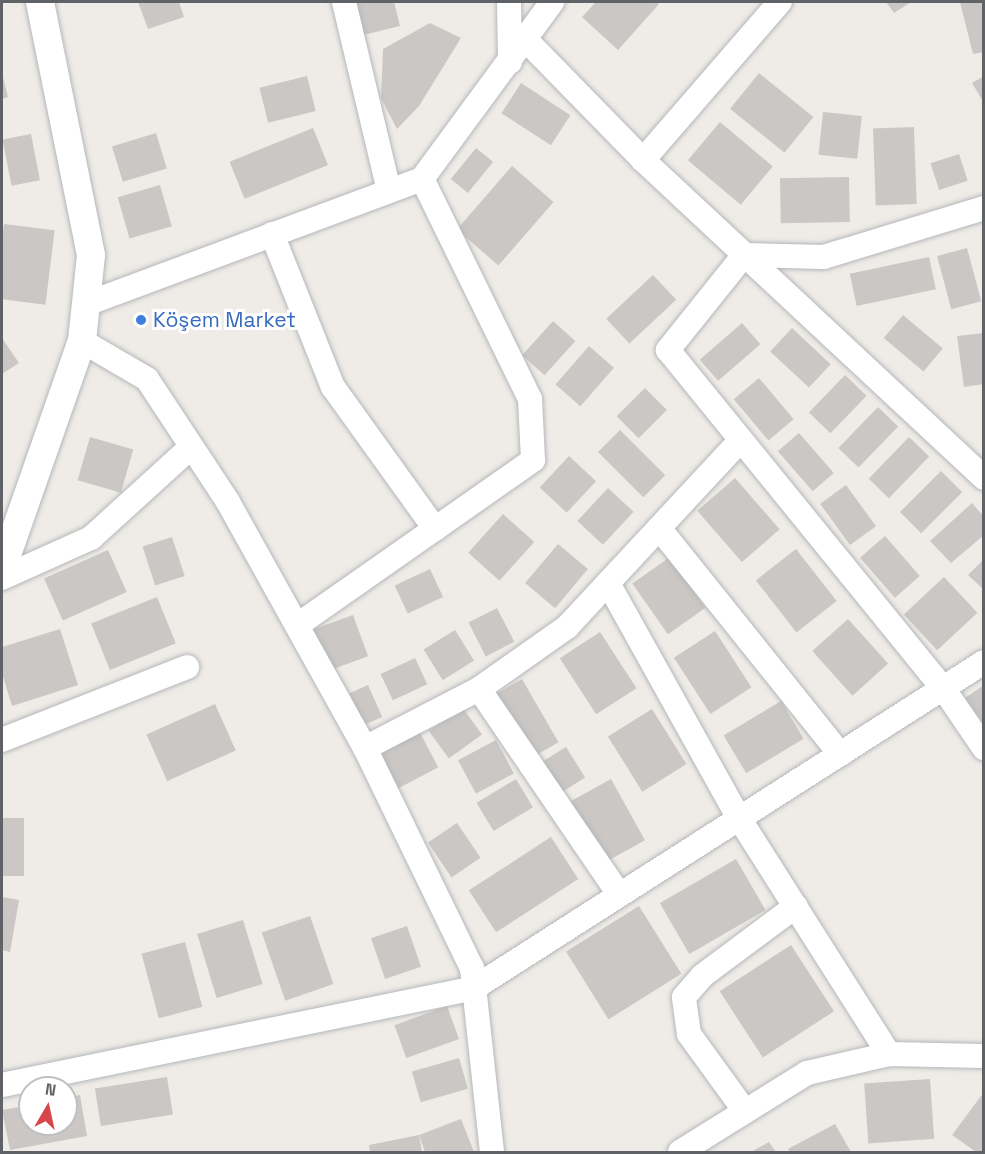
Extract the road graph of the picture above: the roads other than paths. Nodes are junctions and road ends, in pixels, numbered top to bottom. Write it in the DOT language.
graph roads {
  1 [pos="40,2"];
  2 [pos="344,2"];
  3 [pos="509,2"];
  4 [pos="552,2"];
  5 [pos="780,2"];
  6 [pos="526,40"];
  7 [pos="510,62"];
  8 [pos="643,160"];
  9 [pos="422,179"];
  10 [pos="389,191"];
  11 [pos="984,208"];
  12 [pos="272,234"];
  13 [pos="744,255"];
  14 [pos="86,304"];
  15 [pos="82,341"];
  16 [pos="741,440"];
  17 [pos="191,447"];
  18 [pos="984,478"];
  19 [pos="659,528"];
  20 [pos="435,529"];
  21 [pos="2,569"];
  22 [pos="2,578"];
  23 [pos="608,583"];
  24 [pos="299,624"];
  25 [pos="984,662"];
  26 [pos="187,667"];
  27 [pos="943,688"];
  28 [pos="479,689"];
  29 [pos="2,741"];
  30 [pos="984,747"];
  31 [pos="364,748"];
  32 [pos="840,754"];
  33 [pos="739,819"];
  34 [pos="619,894"];
  35 [pos="796,906"];
  36 [pos="474,988"];
  37 [pos="889,1054"];
  38 [pos="984,1056"];
  39 [pos="2,1085"];
  40 [pos="744,1110"];
  41 [pos="492,1152"];
  42 [pos="680,1152"];
  1 -- 14 [label="street"];
  2 -- 10 [label="street"];
  3 -- 7 [label="street"];
  4 -- 6 [label="street"];
  5 -- 8 [label="street"];
  6 -- 7 [label="street"];
  6 -- 8 [label="street"];
  7 -- 9 [label="street"];
  8 -- 13 [label="street"];
  9 -- 10 [label="street"];
  9 -- 20 [label="street"];
  10 -- 12 [label="street"];
  11 -- 13 [label="street"];
  12 -- 14 [label="street"];
  12 -- 20 [label="street"];
  13 -- 16 [label="street"];
  13 -- 18 [label="street"];
  14 -- 15 [label="street"];
  15 -- 17 [label="street"];
  15 -- 21 [label="street"];
  16 -- 19 [label="street"];
  16 -- 27 [label="street"];
  17 -- 22 [label="street"];
  17 -- 24 [label="street"];
  19 -- 23 [label="street"];
  19 -- 32 [label="street"];
  20 -- 24 [label="street"];
  23 -- 28 [label="street"];
  23 -- 33 [label="street"];
  24 -- 31 [label="street"];
  25 -- 27 [label="street"];
  26 -- 29 [label="street"];
  27 -- 30 [label="street"];
  27 -- 32 [label="street"];
  28 -- 31 [label="street"];
  28 -- 34 [label="street"];
  31 -- 36 [label="street"];
  32 -- 33 [label="street"];
  33 -- 34 [label="street"];
  33 -- 35 [label="street"];
  34 -- 36 [label="street"];
  35 -- 37 [label="street"];
  35 -- 40 [label="street"];
  36 -- 39 [label="street"];
  36 -- 41 [label="street"];
  37 -- 38 [label="street"];
  37 -- 40 [label="street"];
  40 -- 42 [label="street"];
}
